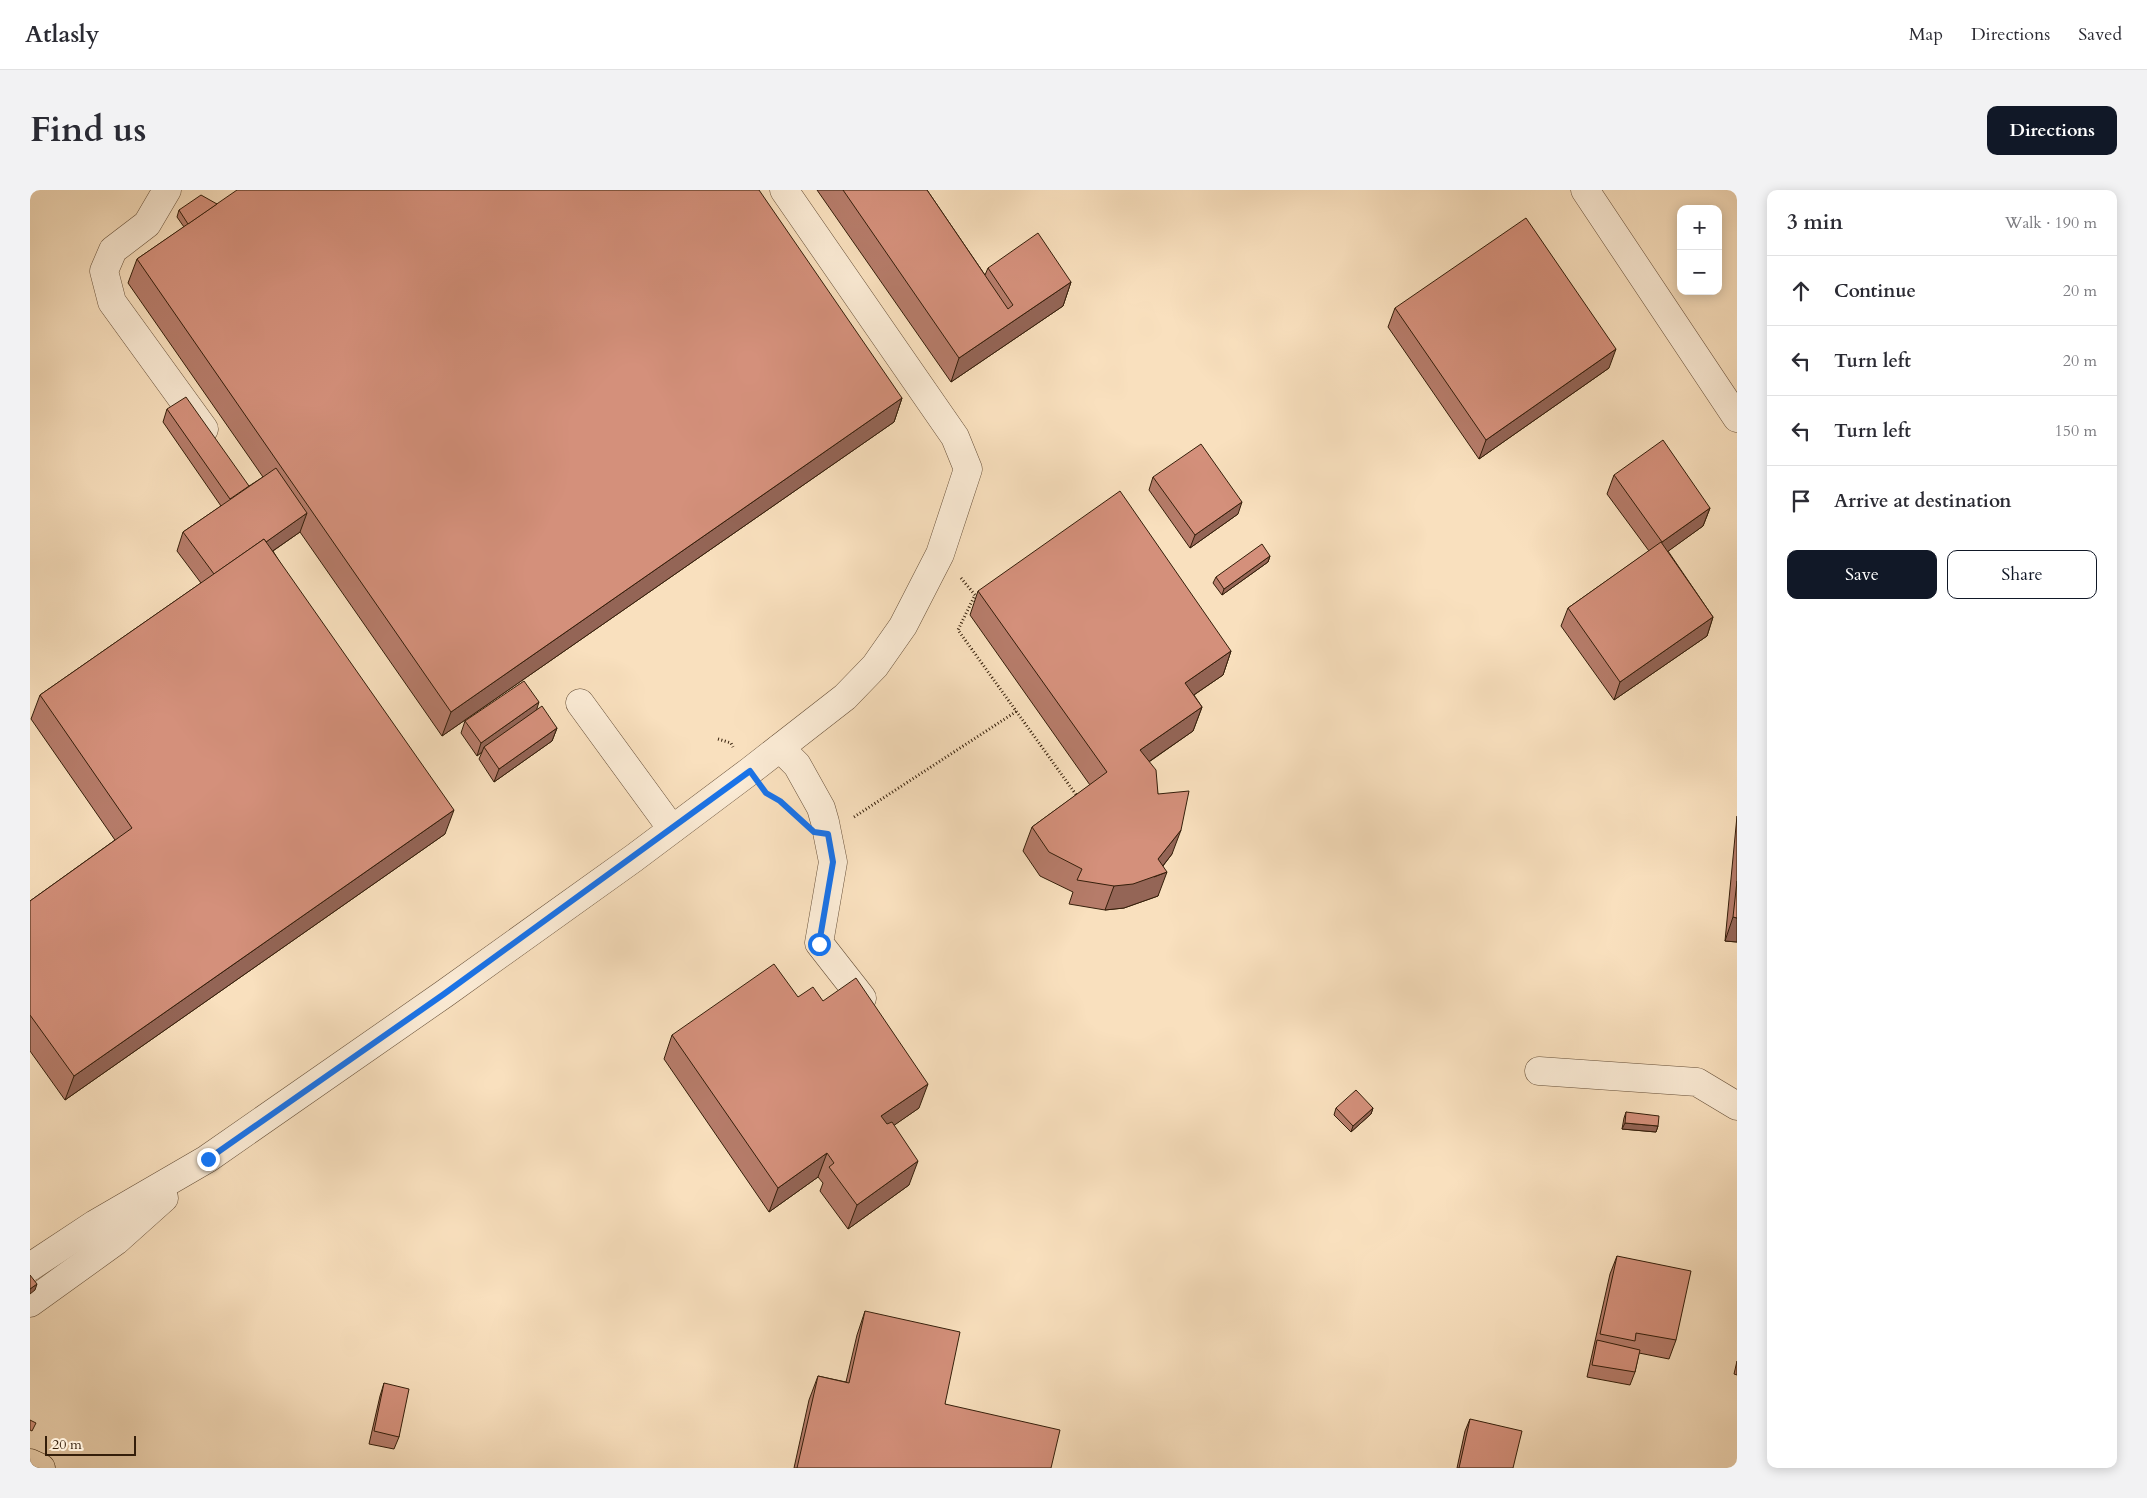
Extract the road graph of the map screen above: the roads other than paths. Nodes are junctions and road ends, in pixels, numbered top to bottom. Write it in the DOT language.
graph roads {
  1 [pos="167,190"];
  2 [pos="784,190"];
  3 [pos="1585,190"];
  4 [pos="1737,418"];
  5 [pos="222,453"];
  6 [pos="580,703"];
  7 [pos="780,748"];
  8 [pos="672,829"];
  9 [pos="862,998"];
  10 [pos="1539,1071"];
  11 [pos="1737,1106"];
  12 [pos="208,1159"];
  13 [pos="30,1267"];
  14 [pos="30,1303"];
  15 [pos="30,1463"];
  16 [pos="41,1468"];
  1 -- 5 [label="street"];
  2 -- 7 [label="street"];
  3 -- 4 [label="street"];
  6 -- 8 [label="street"];
  7 -- 8 [label="street"];
  7 -- 9 [label="street"];
  8 -- 12 [label="street"];
  10 -- 11 [label="street"];
  12 -- 13 [label="street"];
  12 -- 14 [label="street"];
  15 -- 16 [label="main road"];
}
